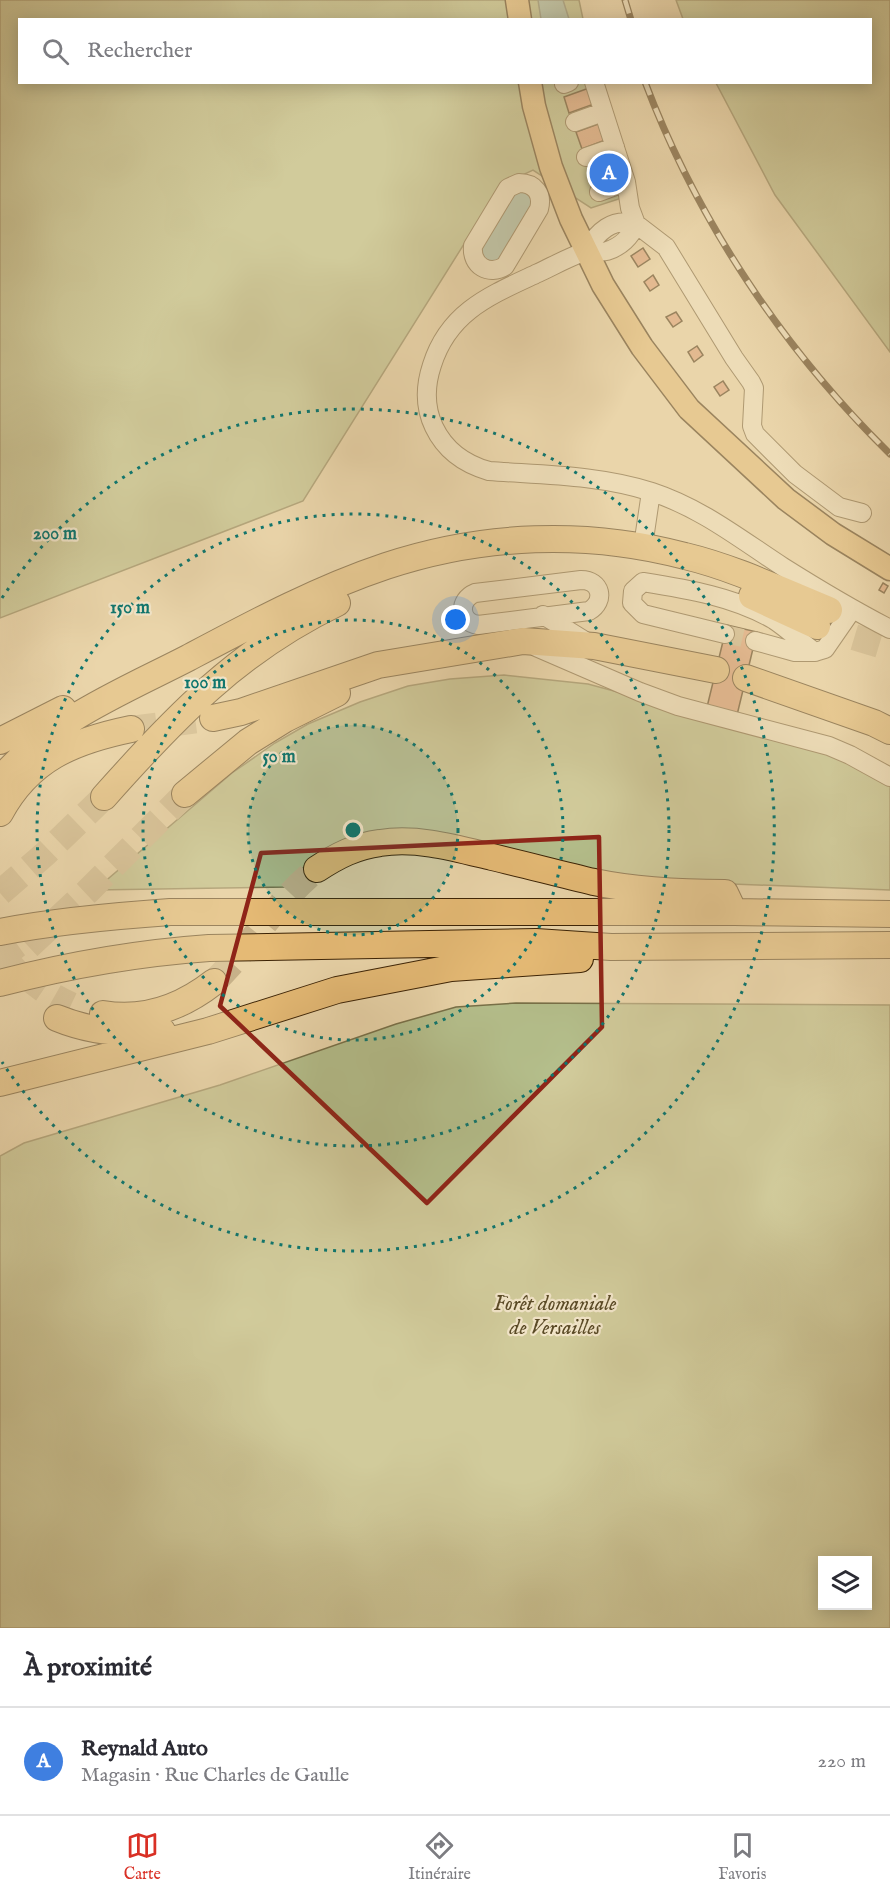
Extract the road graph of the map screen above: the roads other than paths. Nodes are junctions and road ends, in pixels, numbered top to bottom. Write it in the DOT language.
graph roads {
  1 [pos="517,0"];
  2 [pos="520,18"];
  3 [pos="530,84"];
  4 [pos="595,84"];
  5 [pos="603,112"];
  6 [pos="575,122"];
  7 [pos="615,147"];
  8 [pos="586,157"];
  9 [pos="626,182"];
  10 [pos="599,192"];
  11 [pos="636,224"];
  12 [pos="585,251"];
  13 [pos="505,266"];
  14 [pos="517,283"];
  15 [pos="651,492"];
  16 [pos="862,513"];
  17 [pos="643,546"];
  18 [pos="890,569"];
  19 [pos="543,615"];
  20 [pos="833,615"];
  21 [pos="247,627"];
  22 [pos="890,629"];
  23 [pos="523,630"];
  24 [pos="725,634"];
  25 [pos="755,641"];
  26 [pos="594,646"];
  27 [pos="471,649"];
  28 [pos="815,652"];
  29 [pos="716,670"];
  30 [pos="746,678"];
  31 [pos="213,718"];
  32 [pos="130,729"];
  33 [pos="890,731"];
  34 [pos="0,741"];
  35 [pos="890,777"];
  36 [pos="0,780"];
  37 [pos="185,794"];
  38 [pos="104,797"];
  39 [pos="0,813"];
  40 [pos="317,869"];
  41 [pos="734,912"];
  42 [pos="890,914"];
  43 [pos="0,932"];
  44 [pos="890,945"];
  45 [pos="611,947"];
  46 [pos="214,982"];
  47 [pos="0,983"];
  48 [pos="337,990"];
  49 [pos="0,1083"];
  1 -- 2 [label="main road"];
  3 -- 12 [label="main road"];
  4 -- 5 [label="lane"];
  5 -- 6 [label="lane"];
  5 -- 7 [label="lane"];
  7 -- 8 [label="lane"];
  7 -- 9 [label="lane"];
  9 -- 10 [label="lane"];
  9 -- 11 [label="lane"];
  11 -- 12 [label="lane"];
  11 -- 16 [label="lane"];
  12 -- 14 [label="lane"];
  12 -- 18 [label="main road"];
  13 -- 13 [label="lane"];
  13 -- 14 [label="lane"];
  14 -- 15 [label="lane"];
  15 -- 17 [label="lane"];
  15 -- 20 [label="lane"];
  17 -- 20 [label="highway"];
  17 -- 21 [label="highway"];
  19 -- 23 [label="lane"];
  19 -- 23 [label="lane"];
  19 -- 26 [label="lane"];
  20 -- 22 [label="lane"];
  20 -- 28 [label="lane"];
  20 -- 38 [label="highway"];
  21 -- 34 [label="highway"];
  21 -- 36 [label="highway"];
  23 -- 26 [label="highway"];
  23 -- 27 [label="highway"];
  23 -- 35 [label="lane"];
  24 -- 28 [label="lane"];
  25 -- 28 [label="lane"];
  26 -- 29 [label="highway"];
  27 -- 31 [label="highway"];
  27 -- 37 [label="highway"];
  30 -- 33 [label="highway"];
  32 -- 39 [label="highway"];
  40 -- 41 [label="highway"];
  41 -- 42 [label="highway"];
  41 -- 43 [label="highway"];
  44 -- 45 [label="highway"];
  45 -- 47 [label="highway"];
  45 -- 48 [label="highway"];
  46 -- 48 [label="highway"];
  48 -- 49 [label="highway"];
}
